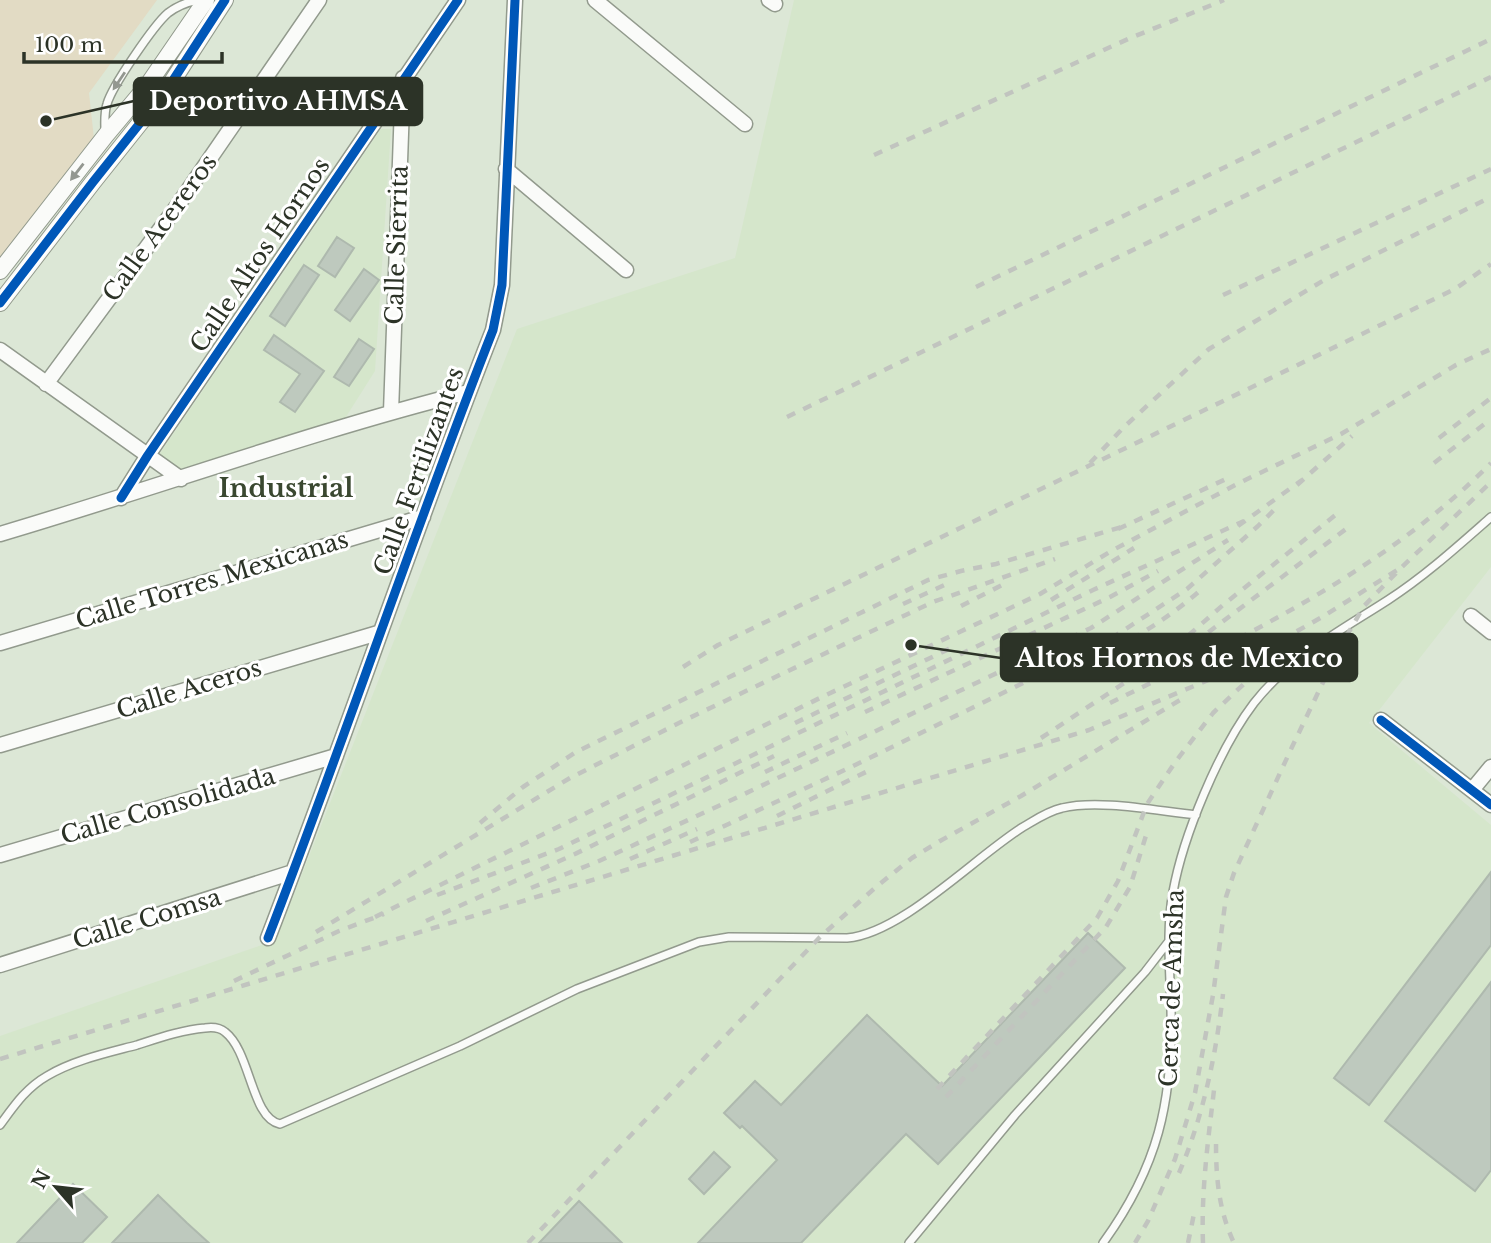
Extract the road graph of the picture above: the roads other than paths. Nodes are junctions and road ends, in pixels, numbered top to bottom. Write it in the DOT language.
graph roads {
  1 [pos="198,0"];
  2 [pos="206,0"];
  3 [pos="225,0"];
  4 [pos="319,0"];
  5 [pos="458,0"];
  6 [pos="515,0"];
  7 [pos="595,0"];
  8 [pos="403,78"];
  9 [pos="745,124"];
  10 [pos="106,135"];
  11 [pos="506,169"];
  12 [pos="626,270"];
  13 [pos="0,271"];
  14 [pos="0,303"];
  15 [pos="0,350"];
  16 [pos="46,384"];
  17 [pos="468,393"];
  18 [pos="391,412"];
  19 [pos="148,455"];
  20 [pos="181,479"];
  21 [pos="121,498"];
  22 [pos="423,517"];
  23 [pos="1491,517"];
  24 [pos="0,534"];
  25 [pos="1471,616"];
  26 [pos="1491,632"];
  27 [pos="378,633"];
  28 [pos="0,643"];
  29 [pos="1381,720"];
  30 [pos="0,745"];
  31 [pos="336,756"];
  32 [pos="1491,767"];
  33 [pos="1472,790"];
  34 [pos="1491,805"];
  35 [pos="1196,815"];
  36 [pos="0,855"];
  37 [pos="293,872"];
  38 [pos="268,938"];
  39 [pos="1170,940"];
  40 [pos="0,965"];
  41 [pos="0,1125"];
  42 [pos="909,1243"];
  43 [pos="1103,1243"];
  1 -- 10 [label="lane, one-way"];
  2 -- 10 [label="street"];
  3 -- 14 [label="street"];
  4 -- 16 [label="street, Calle Acereros"];
  5 -- 8 [label="street, Calle Altos Hornos"];
  6 -- 11 [label="street, Calle Fertilizantes"];
  7 -- 9 [label="street"];
  8 -- 18 [label="street, Calle Sierrita"];
  8 -- 19 [label="street, Calle Altos Hornos"];
  10 -- 13 [label="street, one-way"];
  11 -- 12 [label="street"];
  11 -- 17 [label="street, Calle Fertilizantes"];
  15 -- 16 [label="street"];
  16 -- 19 [label="street"];
  17 -- 18 [label="street"];
  17 -- 22 [label="street, Calle Fertilizantes"];
  18 -- 20 [label="street"];
  19 -- 20 [label="street"];
  19 -- 21 [label="street, Calle Altos Hornos"];
  20 -- 21 [label="street"];
  21 -- 24 [label="street"];
  22 -- 27 [label="street, Calle Fertilizantes"];
  22 -- 28 [label="street, Calle Torres Mexicanas"];
  23 -- 35 [label="lane, Cerca de Amsha"];
  25 -- 26 [label="street"];
  27 -- 30 [label="street, Calle Aceros"];
  27 -- 31 [label="street, Calle Fertilizantes"];
  29 -- 33 [label="street"];
  31 -- 36 [label="street, Calle Consolidada"];
  31 -- 37 [label="street, Calle Fertilizantes"];
  32 -- 33 [label="street"];
  33 -- 34 [label="street"];
  35 -- 39 [label="lane, Cerca de Amsha"];
  35 -- 41 [label="lane"];
  37 -- 38 [label="street, Calle Fertilizantes"];
  37 -- 40 [label="street, Calle Comsa"];
  39 -- 42 [label="lane"];
  39 -- 43 [label="lane, Cerca de Amsha"];
}
